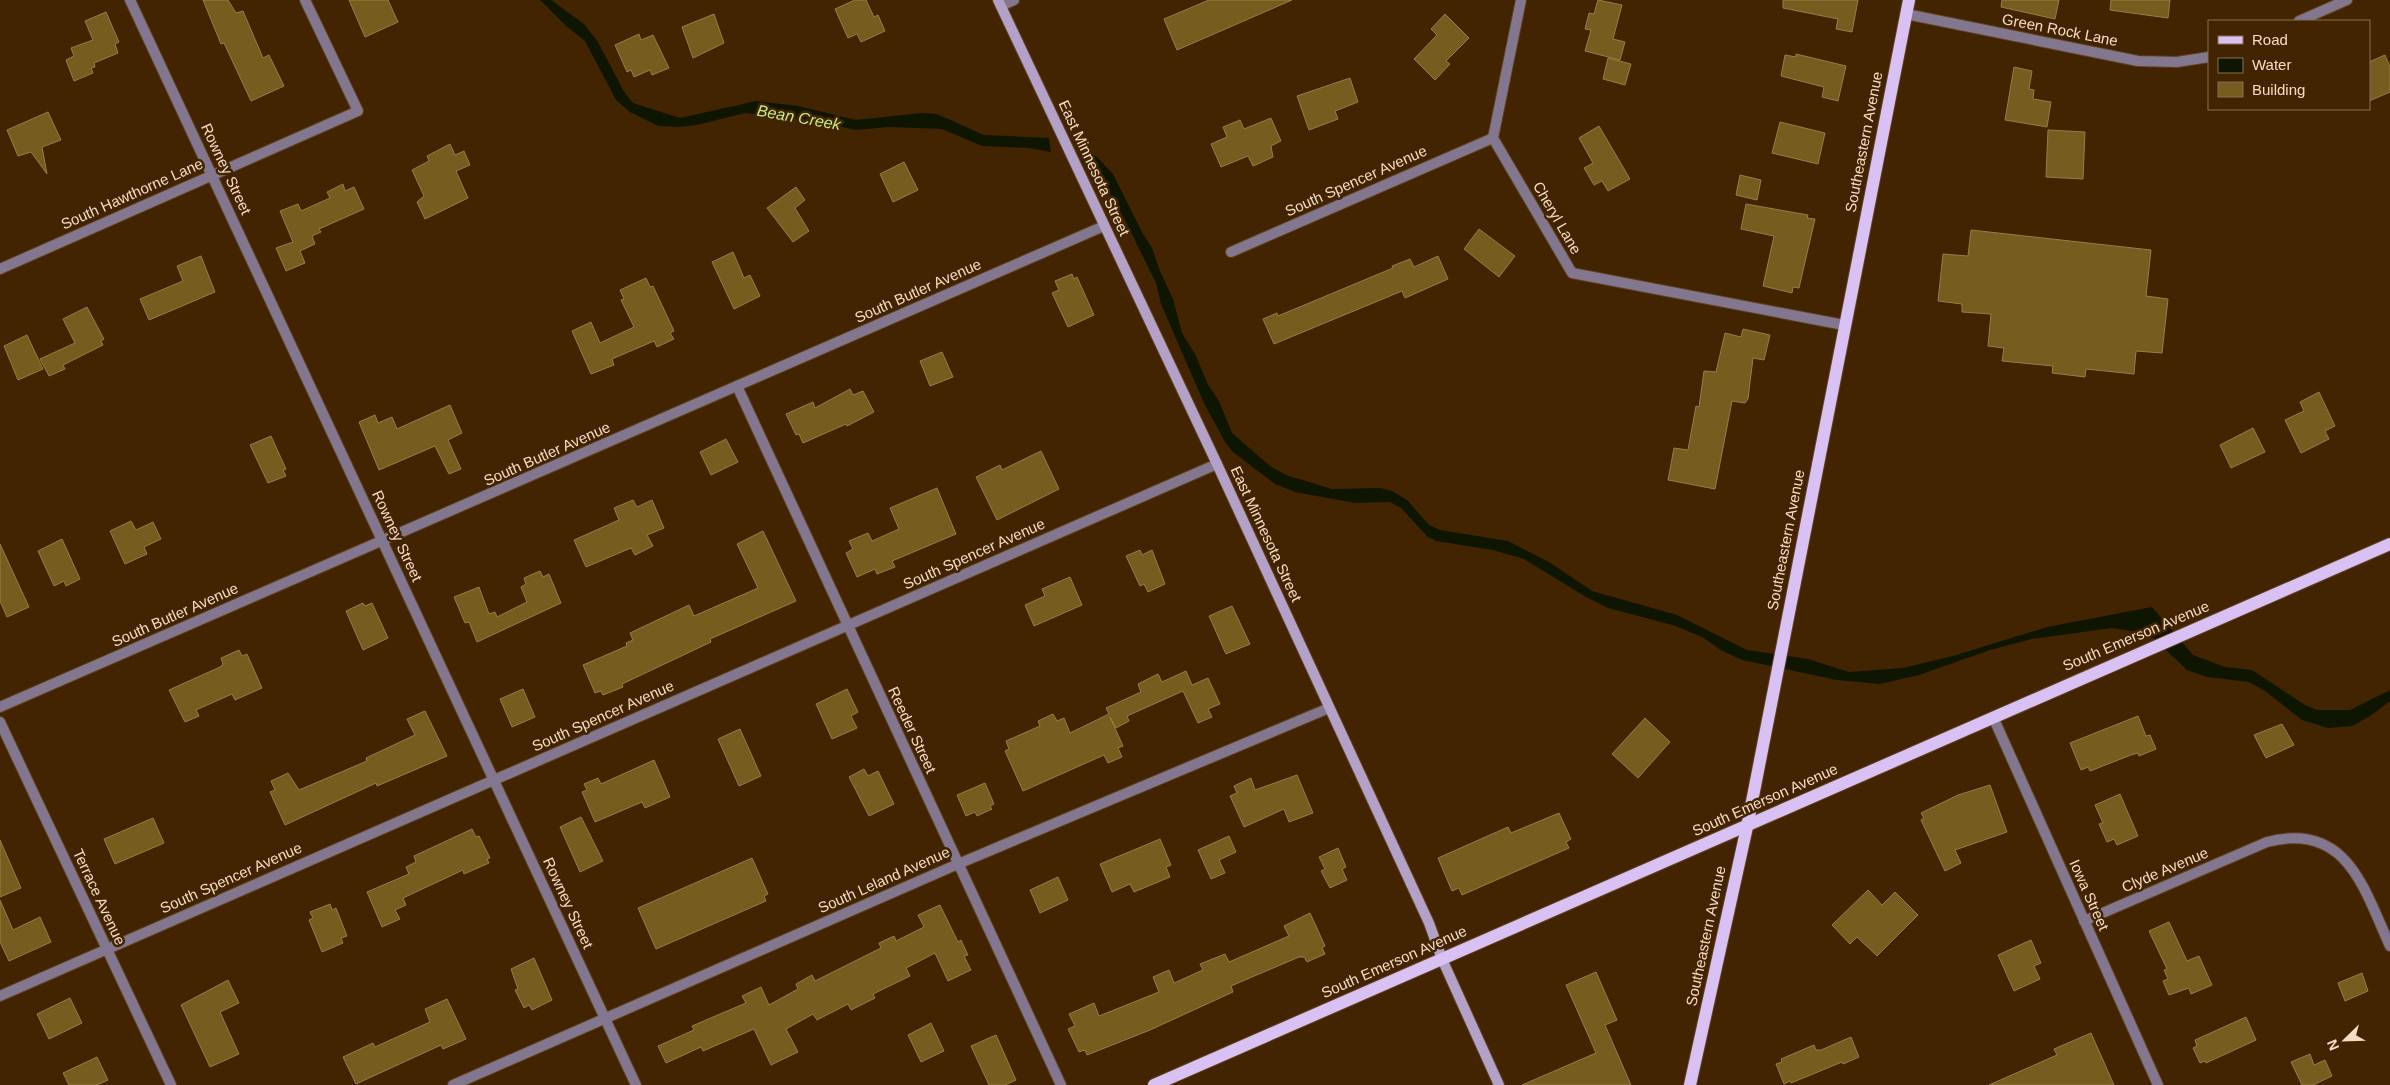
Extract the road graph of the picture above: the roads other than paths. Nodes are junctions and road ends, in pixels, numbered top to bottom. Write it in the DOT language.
graph roads {
  1 [pos="130,0"];
  2 [pos="305,0"];
  3 [pos="1014,0"];
  4 [pos="1520,0"];
  5 [pos="1909,0"];
  6 [pos="2347,0"];
  7 [pos="999,3"];
  8 [pos="1906,14"];
  9 [pos="2300,20"];
  10 [pos="2208,57"];
  11 [pos="1493,138"];
  12 [pos="212,175"];
  13 [pos="1104,226"];
  14 [pos="1231,252"];
  15 [pos="0,269"];
  16 [pos="1844,325"];
  17 [pos="737,386"];
  18 [pos="1217,464"];
  19 [pos="383,542"];
  20 [pos="2390,544"];
  21 [pos="847,626"];
  22 [pos="0,707"];
  23 [pos="1329,708"];
  24 [pos="1992,717"];
  25 [pos="0,722"];
  26 [pos="494,780"];
  27 [pos="1747,826"];
  28 [pos="958,864"];
  29 [pos="2084,921"];
  30 [pos="2390,946"];
  31 [pos="107,949"];
  32 [pos="1442,959"];
  33 [pos="0,996"];
  34 [pos="605,1019"];
  35 [pos="171,1085"];
  36 [pos="453,1085"];
  37 [pos="636,1085"];
  38 [pos="1061,1085"];
  39 [pos="1154,1085"];
  40 [pos="1499,1085"];
  41 [pos="1690,1085"];
  42 [pos="2158,1085"];
  1 -- 12 [label="street, Rowney Street"];
  2 -- 12 [label="street, South Hawthorne Lane"];
  3 -- 7 [label="street"];
  4 -- 11 [label="street"];
  5 -- 8 [label="main road, Southeastern Avenue"];
  6 -- 9 [label="street"];
  7 -- 13 [label="street, East Minnesota Street"];
  8 -- 10 [label="street, Green Rock Lane"];
  8 -- 16 [label="main road, Southeastern Avenue"];
  11 -- 14 [label="street, South Spencer Avenue"];
  11 -- 16 [label="street, Cheryl Lane"];
  12 -- 15 [label="street, South Hawthorne Lane"];
  12 -- 19 [label="street, Rowney Street"];
  13 -- 17 [label="street, South Butler Avenue"];
  13 -- 18 [label="street, East Minnesota Street"];
  16 -- 27 [label="main road, Southeastern Avenue"];
  17 -- 19 [label="street, South Butler Avenue"];
  17 -- 21 [label="street, Reeder Street"];
  18 -- 21 [label="street, South Spencer Avenue"];
  18 -- 23 [label="street, East Minnesota Street"];
  19 -- 22 [label="street, South Butler Avenue"];
  19 -- 26 [label="street, Rowney Street"];
  20 -- 24 [label="main road, South Emerson Avenue"];
  21 -- 26 [label="street, South Spencer Avenue"];
  21 -- 28 [label="street, Reeder Street"];
  23 -- 28 [label="street, South Leland Avenue"];
  23 -- 32 [label="street, East Minnesota Street"];
  24 -- 27 [label="main road, South Emerson Avenue"];
  24 -- 29 [label="street, Iowa Street"];
  25 -- 31 [label="street, Terrace Avenue"];
  26 -- 31 [label="street, South Spencer Avenue"];
  26 -- 34 [label="street, Rowney Street"];
  27 -- 32 [label="main road, South Emerson Avenue"];
  27 -- 41 [label="main road, Southeastern Avenue"];
  28 -- 34 [label="street, South Leland Avenue"];
  28 -- 38 [label="street, Reeder Street"];
  29 -- 30 [label="street, Clyde Avenue"];
  29 -- 42 [label="street, Iowa Street"];
  31 -- 33 [label="street, South Spencer Avenue"];
  31 -- 35 [label="street, Terrace Avenue"];
  32 -- 39 [label="main road, South Emerson Avenue"];
  32 -- 40 [label="street, East Minnesota Street"];
  34 -- 36 [label="street, South Leland Avenue"];
  34 -- 37 [label="street, Rowney Street"];
}
